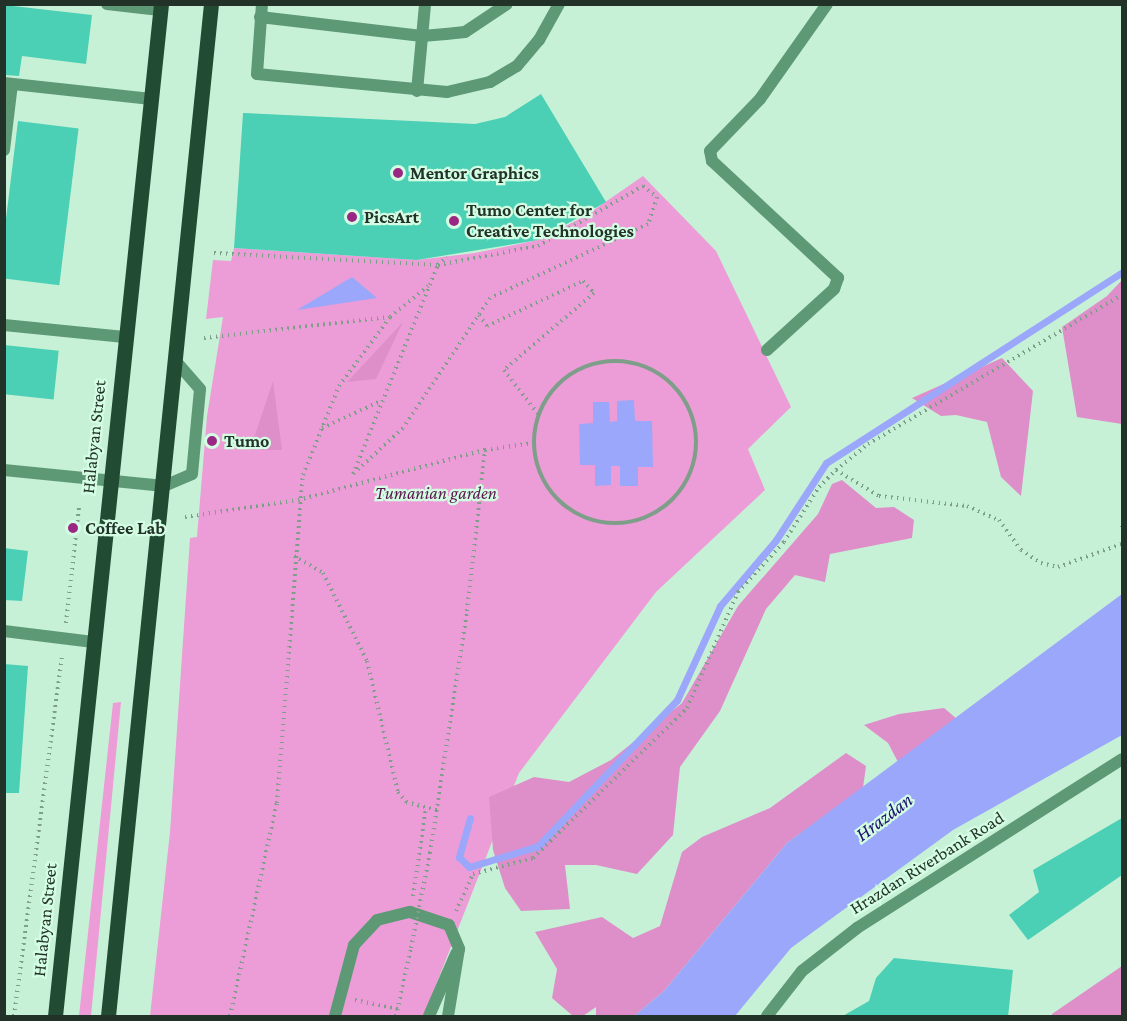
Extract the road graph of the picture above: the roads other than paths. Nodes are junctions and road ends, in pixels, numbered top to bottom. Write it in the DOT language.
graph roads {
  1 [pos="107,4"];
  2 [pos="211,4"];
  3 [pos="425,4"];
  4 [pos="507,4"];
  5 [pos="559,4"];
  6 [pos="826,4"];
  7 [pos="160,7"];
  8 [pos="261,11"];
  9 [pos="422,36"];
  10 [pos="8,83"];
  11 [pos="417,91"];
  12 [pos="151,99"];
  13 [pos="4,150"];
  14 [pos="4,325"];
  15 [pos="124,337"];
  16 [pos="766,350"];
  17 [pos="176,360"];
  18 [pos="4,470"];
  19 [pos="109,482"];
  20 [pos="164,486"];
  21 [pos="4,632"];
  22 [pos="93,642"];
  23 [pos="1122,759"];
  24 [pos="459,949"];
  25 [pos="55,1017"];
  26 [pos="108,1017"];
  27 [pos="335,1017"];
  28 [pos="429,1017"];
  29 [pos="448,1017"];
  30 [pos="767,1017"];
  1 -- 7 [label="street"];
  2 -- 17 [label="main road"];
  3 -- 9 [label="street"];
  4 -- 9 [label="street"];
  5 -- 11 [label="street"];
  6 -- 16 [label="street"];
  7 -- 12 [label="main road, Halabyan Street"];
  8 -- 9 [label="street"];
  8 -- 11 [label="street"];
  9 -- 11 [label="street"];
  10 -- 12 [label="street"];
  10 -- 13 [label="street"];
  12 -- 15 [label="main road, Halabyan Street"];
  14 -- 15 [label="street"];
  15 -- 19 [label="main road, Halabyan Street"];
  17 -- 20 [label="main road"];
  17 -- 20 [label="street"];
  18 -- 19 [label="street"];
  19 -- 20 [label="street"];
  19 -- 22 [label="main road, Halabyan Street"];
  20 -- 26 [label="main road"];
  21 -- 22 [label="street"];
  22 -- 25 [label="main road, Halabyan Street"];
  23 -- 30 [label="street, Hrazdan Riverbank Road"];
  24 -- 27 [label="street"];
  24 -- 28 [label="street"];
  24 -- 29 [label="street"];
}
